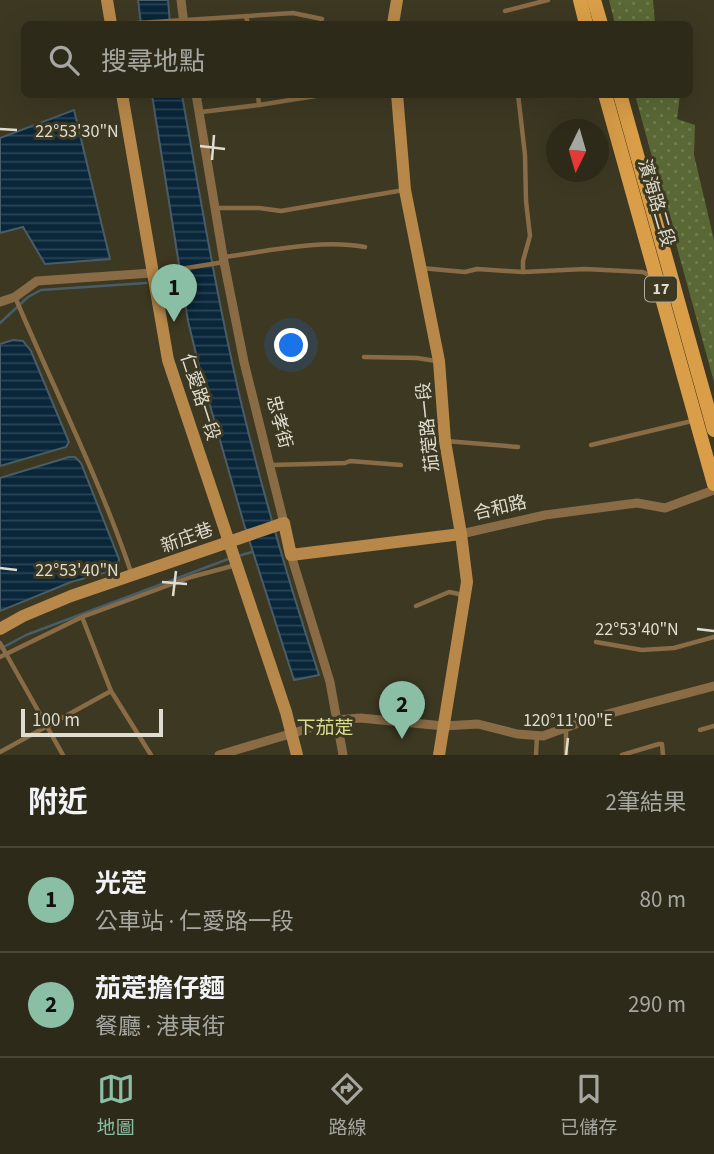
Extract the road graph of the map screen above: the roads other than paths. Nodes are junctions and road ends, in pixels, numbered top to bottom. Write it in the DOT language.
graph roads {
  1 [pos="107,0"];
  2 [pos="181,0"];
  3 [pos="397,0"];
  4 [pos="548,0"];
  5 [pos="579,0"];
  6 [pos="594,0"];
  7 [pos="505,10"];
  8 [pos="246,16"];
  9 [pos="322,19"];
  10 [pos="110,21"];
  11 [pos="184,21"];
  12 [pos="202,21"];
  13 [pos="247,21"];
  14 [pos="394,21"];
  15 [pos="585,21"];
  16 [pos="600,21"];
  17 [pos="123,98"];
  18 [pos="197,98"];
  19 [pos="258,98"];
  20 [pos="300,98"];
  21 [pos="397,98"];
  22 [pos="518,98"];
  23 [pos="606,98"];
  24 [pos="621,98"];
  25 [pos="259,104"];
  26 [pos="199,112"];
  27 [pos="405,190"];
  28 [pos="214,208"];
  29 [pos="365,247"];
  30 [pos="220,261"];
  31 [pos="420,267"];
  32 [pos="523,272"];
  33 [pos="152,273"];
  34 [pos="665,279"];
  35 [pos="15,297"];
  36 [pos="0,302"];
  37 [pos="364,357"];
  38 [pos="439,361"];
  39 [pos="697,420"];
  40 [pos="714,430"];
  41 [pos="445,441"];
  42 [pos="591,445"];
  43 [pos="518,447"];
  44 [pos="272,465"];
  45 [pos="401,465"];
  46 [pos="714,484"];
  47 [pos="714,490"];
  48 [pos="280,524"];
  49 [pos="461,534"];
  50 [pos="233,554"];
  51 [pos="291,555"];
  52 [pos="132,576"];
  53 [pos="464,601"];
  54 [pos="416,606"];
  55 [pos="82,617"];
  56 [pos="0,629"];
  57 [pos="714,637"];
  58 [pos="596,642"];
  59 [pos="0,643"];
  60 [pos="3,655"];
  61 [pos="714,686"];
  62 [pos="111,691"];
  63 [pos="337,720"];
  64 [pos="47,726"];
  65 [pos="444,726"];
  66 [pos="714,726"];
  67 [pos="566,728"];
  68 [pos="700,730"];
  69 [pos="292,733"];
  70 [pos="537,736"];
  71 [pos="0,752"];
  72 [pos="63,755"];
  73 [pos="151,755"];
  74 [pos="219,755"];
  75 [pos="297,755"];
  76 [pos="344,755"];
  77 [pos="439,755"];
  78 [pos="536,755"];
  79 [pos="566,755"];
  80 [pos="622,755"];
  81 [pos="663,755"];
  1 -- 10 [label="street"];
  2 -- 11 [label="street"];
  3 -- 14 [label="street"];
  4 -- 7 [label="lane"];
  5 -- 15 [label="main road"];
  6 -- 16 [label="main road"];
  8 -- 9 [label="lane"];
  8 -- 12 [label="lane"];
  8 -- 13 [label="lane"];
  17 -- 33 [label="street, 仁愛路一段"];
  18 -- 26 [label="street, 忠孝街"];
  19 -- 25 [label="lane"];
  20 -- 25 [label="lane"];
  21 -- 27 [label="street, 茄萣路一段"];
  22 -- 32 [label="lane"];
  23 -- 34 [label="main road, 濱海路二段 / 17"];
  24 -- 34 [label="main road, 濱海路二段 / 17"];
  25 -- 26 [label="lane"];
  26 -- 28 [label="street, 忠孝街"];
  27 -- 28 [label="lane"];
  27 -- 31 [label="street, 茄萣路一段"];
  28 -- 30 [label="street, 忠孝街"];
  29 -- 30 [label="lane"];
  30 -- 33 [label="lane"];
  30 -- 44 [label="street, 忠孝街"];
  31 -- 32 [label="lane"];
  31 -- 38 [label="street, 茄萣路一段"];
  32 -- 34 [label="lane"];
  33 -- 35 [label="street"];
  33 -- 50 [label="street, 仁愛路一段"];
  34 -- 39 [label="main road, 濱海路二段 / 17"];
  34 -- 40 [label="main road, 濱海路二段 / 17"];
  35 -- 36 [label="street"];
  35 -- 52 [label="lane"];
  37 -- 38 [label="lane"];
  38 -- 41 [label="street, 茄萣路一段"];
  39 -- 42 [label="lane"];
  39 -- 46 [label="main road, 濱海路二段 / 17"];
  41 -- 43 [label="lane"];
  41 -- 49 [label="street, 茄萣路一段"];
  44 -- 45 [label="lane"];
  44 -- 48 [label="street, 忠孝街"];
  47 -- 49 [label="street, 合和路"];
  48 -- 50 [label="street, 新庄巷"];
  48 -- 51 [label="street, 忠孝街"];
  49 -- 51 [label="street, 合和路"];
  49 -- 53 [label="street, 茄萣路一段"];
  50 -- 52 [label="street, 新庄巷"];
  50 -- 55 [label="lane"];
  50 -- 69 [label="street, 仁愛路一段"];
  51 -- 63 [label="street, 忠孝街"];
  52 -- 56 [label="street, 新庄巷"];
  53 -- 54 [label="lane"];
  53 -- 65 [label="street, 茄萣路一段"];
  55 -- 60 [label="lane"];
  55 -- 62 [label="lane"];
  57 -- 58 [label="lane"];
  59 -- 60 [label="lane"];
  60 -- 64 [label="lane"];
  61 -- 67 [label="street"];
  62 -- 64 [label="lane"];
  62 -- 73 [label="lane"];
  63 -- 65 [label="street"];
  63 -- 69 [label="street"];
  63 -- 76 [label="street, 忠孝街"];
  64 -- 71 [label="lane"];
  64 -- 72 [label="lane"];
  65 -- 70 [label="street"];
  65 -- 77 [label="street, 茄萣路一段"];
  66 -- 68 [label="lane"];
  67 -- 70 [label="street"];
  67 -- 79 [label="lane"];
  69 -- 74 [label="street"];
  69 -- 75 [label="street, 仁愛路一段"];
  70 -- 78 [label="lane"];
  80 -- 81 [label="lane"];
}
